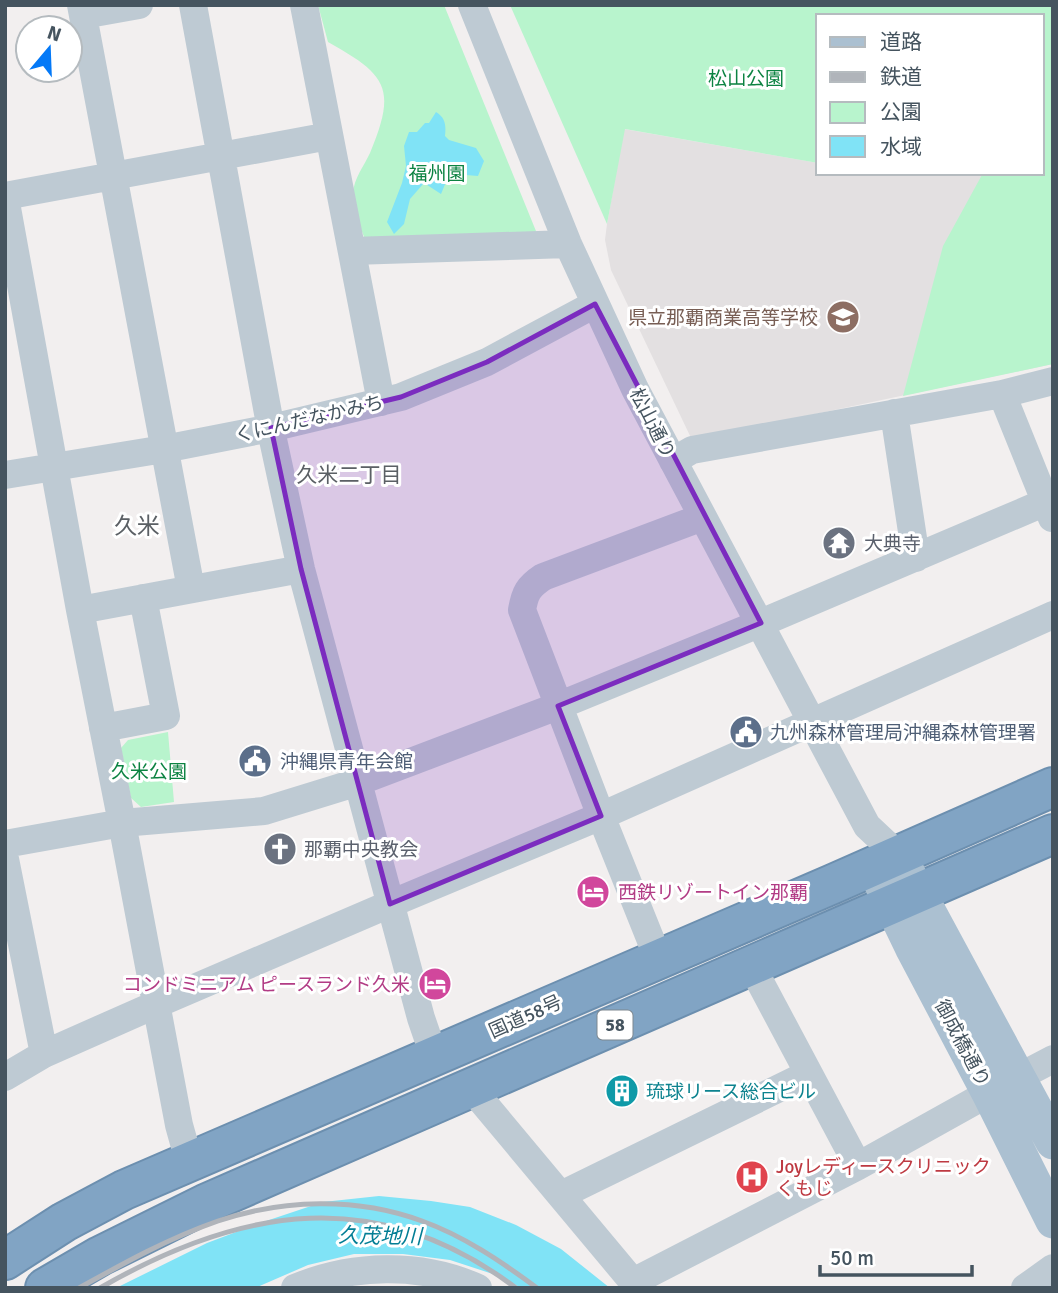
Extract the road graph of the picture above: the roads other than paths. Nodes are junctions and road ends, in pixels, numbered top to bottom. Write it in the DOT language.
graph roads {
  1 [pos="139,5"];
  2 [pos="193,5"];
  3 [pos="304,5"];
  4 [pos="472,5"];
  5 [pos="82,10"];
  6 [pos="329,136"];
  7 [pos="222,156"];
  8 [pos="113,177"];
  9 [pos="5,197"];
  10 [pos="568,244"];
  11 [pos="352,251"];
  12 [pos="595,303"];
  13 [pos="1053,381"];
  14 [pos="1002,394"];
  15 [pos="381,402"];
  16 [pos="894,413"];
  17 [pos="271,428"];
  18 [pos="164,449"];
  19 [pos="673,461"];
  20 [pos="55,466"];
  21 [pos="5,475"];
  22 [pos="1051,507"];
  23 [pos="703,517"];
  24 [pos="916,558"];
  25 [pos="301,569"];
  26 [pos="191,589"];
  27 [pos="144,598"];
  28 [pos="80,610"];
  29 [pos="1053,615"];
  30 [pos="761,623"];
  31 [pos="558,706"];
  32 [pos="811,722"];
  33 [pos="103,728"];
  34 [pos="358,782"];
  35 [pos="1053,787"];
  36 [pos="601,816"];
  37 [pos="122,823"];
  38 [pos="1053,834"];
  39 [pos="5,844"];
  40 [pos="5,859"];
  41 [pos="885,860"];
  42 [pos="905,899"];
  43 [pos="390,904"];
  44 [pos="658,958"];
  45 [pos="751,965"];
  46 [pos="157,1004"];
  47 [pos="44,1054"];
  48 [pos="434,1056"];
  49 [pos="1053,1059"];
  50 [pos="808,1074"];
  51 [pos="5,1077"];
  52 [pos="1004,1085"];
  53 [pos="471,1088"];
  54 [pos="1053,1142"];
  55 [pos="189,1161"];
  56 [pos="858,1166"];
  57 [pos="561,1195"];
  58 [pos="1053,1221"];
  59 [pos="5,1260"];
  60 [pos="1053,1268"];
  61 [pos="636,1285"];
  62 [pos="45,1288"];
  63 [pos="295,1288"];
  64 [pos="478,1288"];
  65 [pos="1025,1288"];
  1 -- 5 [label="street"];
  2 -- 7 [label="street"];
  3 -- 6 [label="street"];
  4 -- 10 [label="street, 松山通り"];
  5 -- 8 [label="street"];
  6 -- 7 [label="street"];
  6 -- 11 [label="street"];
  7 -- 8 [label="street"];
  7 -- 17 [label="street"];
  8 -- 9 [label="street"];
  8 -- 18 [label="street"];
  9 -- 20 [label="street"];
  10 -- 11 [label="street"];
  10 -- 12 [label="street, 松山通り"];
  11 -- 15 [label="street"];
  12 -- 15 [label="street, くにんだなかみち"];
  12 -- 19 [label="street, 松山通り"];
  13 -- 14 [label="street"];
  14 -- 16 [label="street"];
  14 -- 22 [label="street"];
  15 -- 17 [label="street, くにんだなかみち"];
  16 -- 19 [label="street"];
  16 -- 24 [label="street"];
  17 -- 18 [label="street, くにんだなかみち"];
  17 -- 25 [label="street"];
  18 -- 20 [label="street, くにんだなかみち"];
  18 -- 26 [label="street"];
  19 -- 23 [label="street, 松山通り"];
  20 -- 21 [label="street, くにんだなかみち"];
  20 -- 28 [label="street"];
  22 -- 24 [label="street"];
  23 -- 30 [label="street, 松山通り"];
  23 -- 31 [label="street"];
  24 -- 30 [label="street"];
  25 -- 26 [label="street"];
  25 -- 34 [label="street"];
  26 -- 27 [label="street"];
  27 -- 28 [label="street"];
  27 -- 33 [label="street"];
  28 -- 33 [label="street"];
  29 -- 32 [label="street"];
  30 -- 31 [label="street"];
  30 -- 32 [label="street, 松山通り"];
  31 -- 34 [label="street"];
  31 -- 36 [label="street"];
  32 -- 36 [label="street"];
  32 -- 41 [label="street, 松山通り"];
  33 -- 37 [label="street"];
  34 -- 37 [label="street"];
  34 -- 43 [label="street"];
  35 -- 41 [label="highway, 国道58号 / 58"];
  36 -- 43 [label="street"];
  36 -- 44 [label="street"];
  37 -- 39 [label="street"];
  37 -- 46 [label="street"];
  38 -- 42 [label="highway, 58"];
  40 -- 47 [label="street"];
  41 -- 42 [label="main road, 御成橋通り"];
  41 -- 44 [label="highway, 国道58号 / 58"];
  42 -- 45 [label="highway, 58"];
  42 -- 52 [label="main road, 御成橋通り"];
  43 -- 46 [label="street"];
  43 -- 48 [label="street"];
  44 -- 48 [label="highway, 国道58号 / 58"];
  45 -- 50 [label="street"];
  45 -- 53 [label="highway, 58"];
  46 -- 47 [label="street"];
  46 -- 55 [label="street"];
  47 -- 51 [label="street"];
  48 -- 55 [label="highway, 国道58号 / 58"];
  49 -- 52 [label="street"];
  50 -- 56 [label="street"];
  50 -- 57 [label="street"];
  52 -- 54 [label="main road, 御成橋通り"];
  52 -- 56 [label="street"];
  52 -- 58 [label="main road, 御成橋通り"];
  53 -- 57 [label="street"];
  53 -- 62 [label="highway, 58"];
  55 -- 59 [label="highway, 国道58号 / 58"];
  56 -- 61 [label="street"];
  57 -- 61 [label="street"];
  60 -- 65 [label="street"];
  63 -- 64 [label="street"];
}
